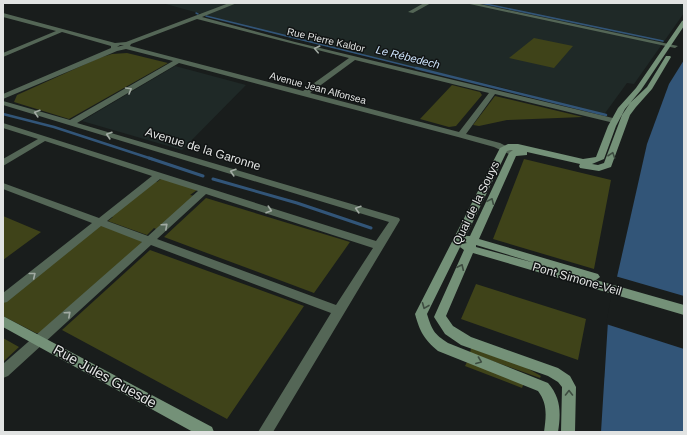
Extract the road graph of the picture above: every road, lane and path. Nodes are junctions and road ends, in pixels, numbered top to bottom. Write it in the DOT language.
graph roads {
  1 [pos="234,3"];
  2 [pos="428,3"];
  3 [pos="468,3"];
  4 [pos="411,12"];
  5 [pos="3,15"];
  6 [pos="196,16"];
  7 [pos="684,22"];
  8 [pos="61,31"];
  9 [pos="684,31"];
  10 [pos="126,46"];
  11 [pos="672,46"];
  12 [pos="116,47"];
  13 [pos="3,55"];
  14 [pos="355,57"];
  15 [pos="178,61"];
  16 [pos="494,91"];
  17 [pos="304,94"];
  18 [pos="3,97"];
  19 [pos="3,103"];
  20 [pos="614,121"];
  21 [pos="71,123"];
  22 [pos="3,125"];
  23 [pos="461,135"];
  24 [pos="45,138"];
  25 [pos="509,150"];
  26 [pos="3,163"];
  27 [pos="159,175"];
  28 [pos="3,186"];
  29 [pos="205,190"];
  30 [pos="100,222"];
  31 [pos="150,240"];
  32 [pos="458,241"];
  33 [pos="472,245"];
  34 [pos="379,246"];
  35 [pos="505,255"];
  36 [pos="3,299"];
  37 [pos="684,304"];
  38 [pos="684,310"];
  39 [pos="339,311"];
  40 [pos="3,321"];
  41 [pos="40,340"];
  42 [pos="3,372"];
  43 [pos="207,432"];
  44 [pos="265,432"];
  45 [pos="550,432"];
  46 [pos="568,432"];
  1 -- 6 [label="street"];
  2 -- 4 [label="street"];
  3 -- 11 [label="street"];
  5 -- 8 [label="street"];
  6 -- 10 [label="street"];
  14 -- 6 [label="street, Rue Pierre Kaldor, one-way"];
  7 -- 11 [label="main road, Quai de la Souys"];
  8 -- 12 [label="street"];
  8 -- 13 [label="street"];
  9 -- 11 [label="main road, Quai de la Souys"];
  10 -- 12 [label="street"];
  10 -- 15 [label="street, Avenue Jean Alfonsea"];
  11 -- 20 [label="main road, Quai de la Souys"];
  25 -- 11 [label="main road, Quai de la Souys, one-way"];
  12 -- 18 [label="street"];
  14 -- 16 [label="street, Rue Pierre Kaldor"];
  14 -- 17 [label="street"];
  15 -- 17 [label="street, Avenue Jean Alfonsea"];
  21 -- 15 [label="street, one-way"];
  16 -- 20 [label="street, Rue Pierre Kaldor"];
  16 -- 23 [label="street"];
  17 -- 23 [label="street, Avenue Jean Alfonsea"];
  21 -- 19 [label="street, Avenue de la Garonne, one-way"];
  20 -- 25 [label="main road, Quai de la Souys"];
  34 -- 21 [label="street, Avenue de la Garonne, one-way"];
  22 -- 24 [label="street"];
  23 -- 25 [label="street, Avenue Jean Alfonsea"];
  24 -- 26 [label="street"];
  24 -- 27 [label="street"];
  25 -- 32 [label="main road, Quai de la Souys"];
  33 -- 25 [label="main road, Quai de la Souys, one-way"];
  27 -- 29 [label="street"];
  27 -- 30 [label="street"];
  28 -- 30 [label="street"];
  31 -- 29 [label="street, one-way"];
  29 -- 34 [label="street, one-way"];
  30 -- 31 [label="street"];
  36 -- 30 [label="street, one-way"];
  31 -- 39 [label="street"];
  41 -- 31 [label="street, one-way"];
  32 -- 33 [label="main road, Pont Simone-Veil"];
  32 -- 45 [label="main road, Quai de la Souys, one-way"];
  33 -- 35 [label="main road, Pont Simone-Veil"];
  46 -- 33 [label="main road, Quai de la Souys, one-way"];
  34 -- 39 [label="street"];
  35 -- 37 [label="main road, Pont Simone-Veil"];
  35 -- 38 [label="main road, Pont Simone-Veil"];
  39 -- 44 [label="street"];
  40 -- 41 [label="main road, Rue Jules Guesde"];
  41 -- 42 [label="street"];
  41 -- 43 [label="main road, Rue Jules Guesde"];
}
